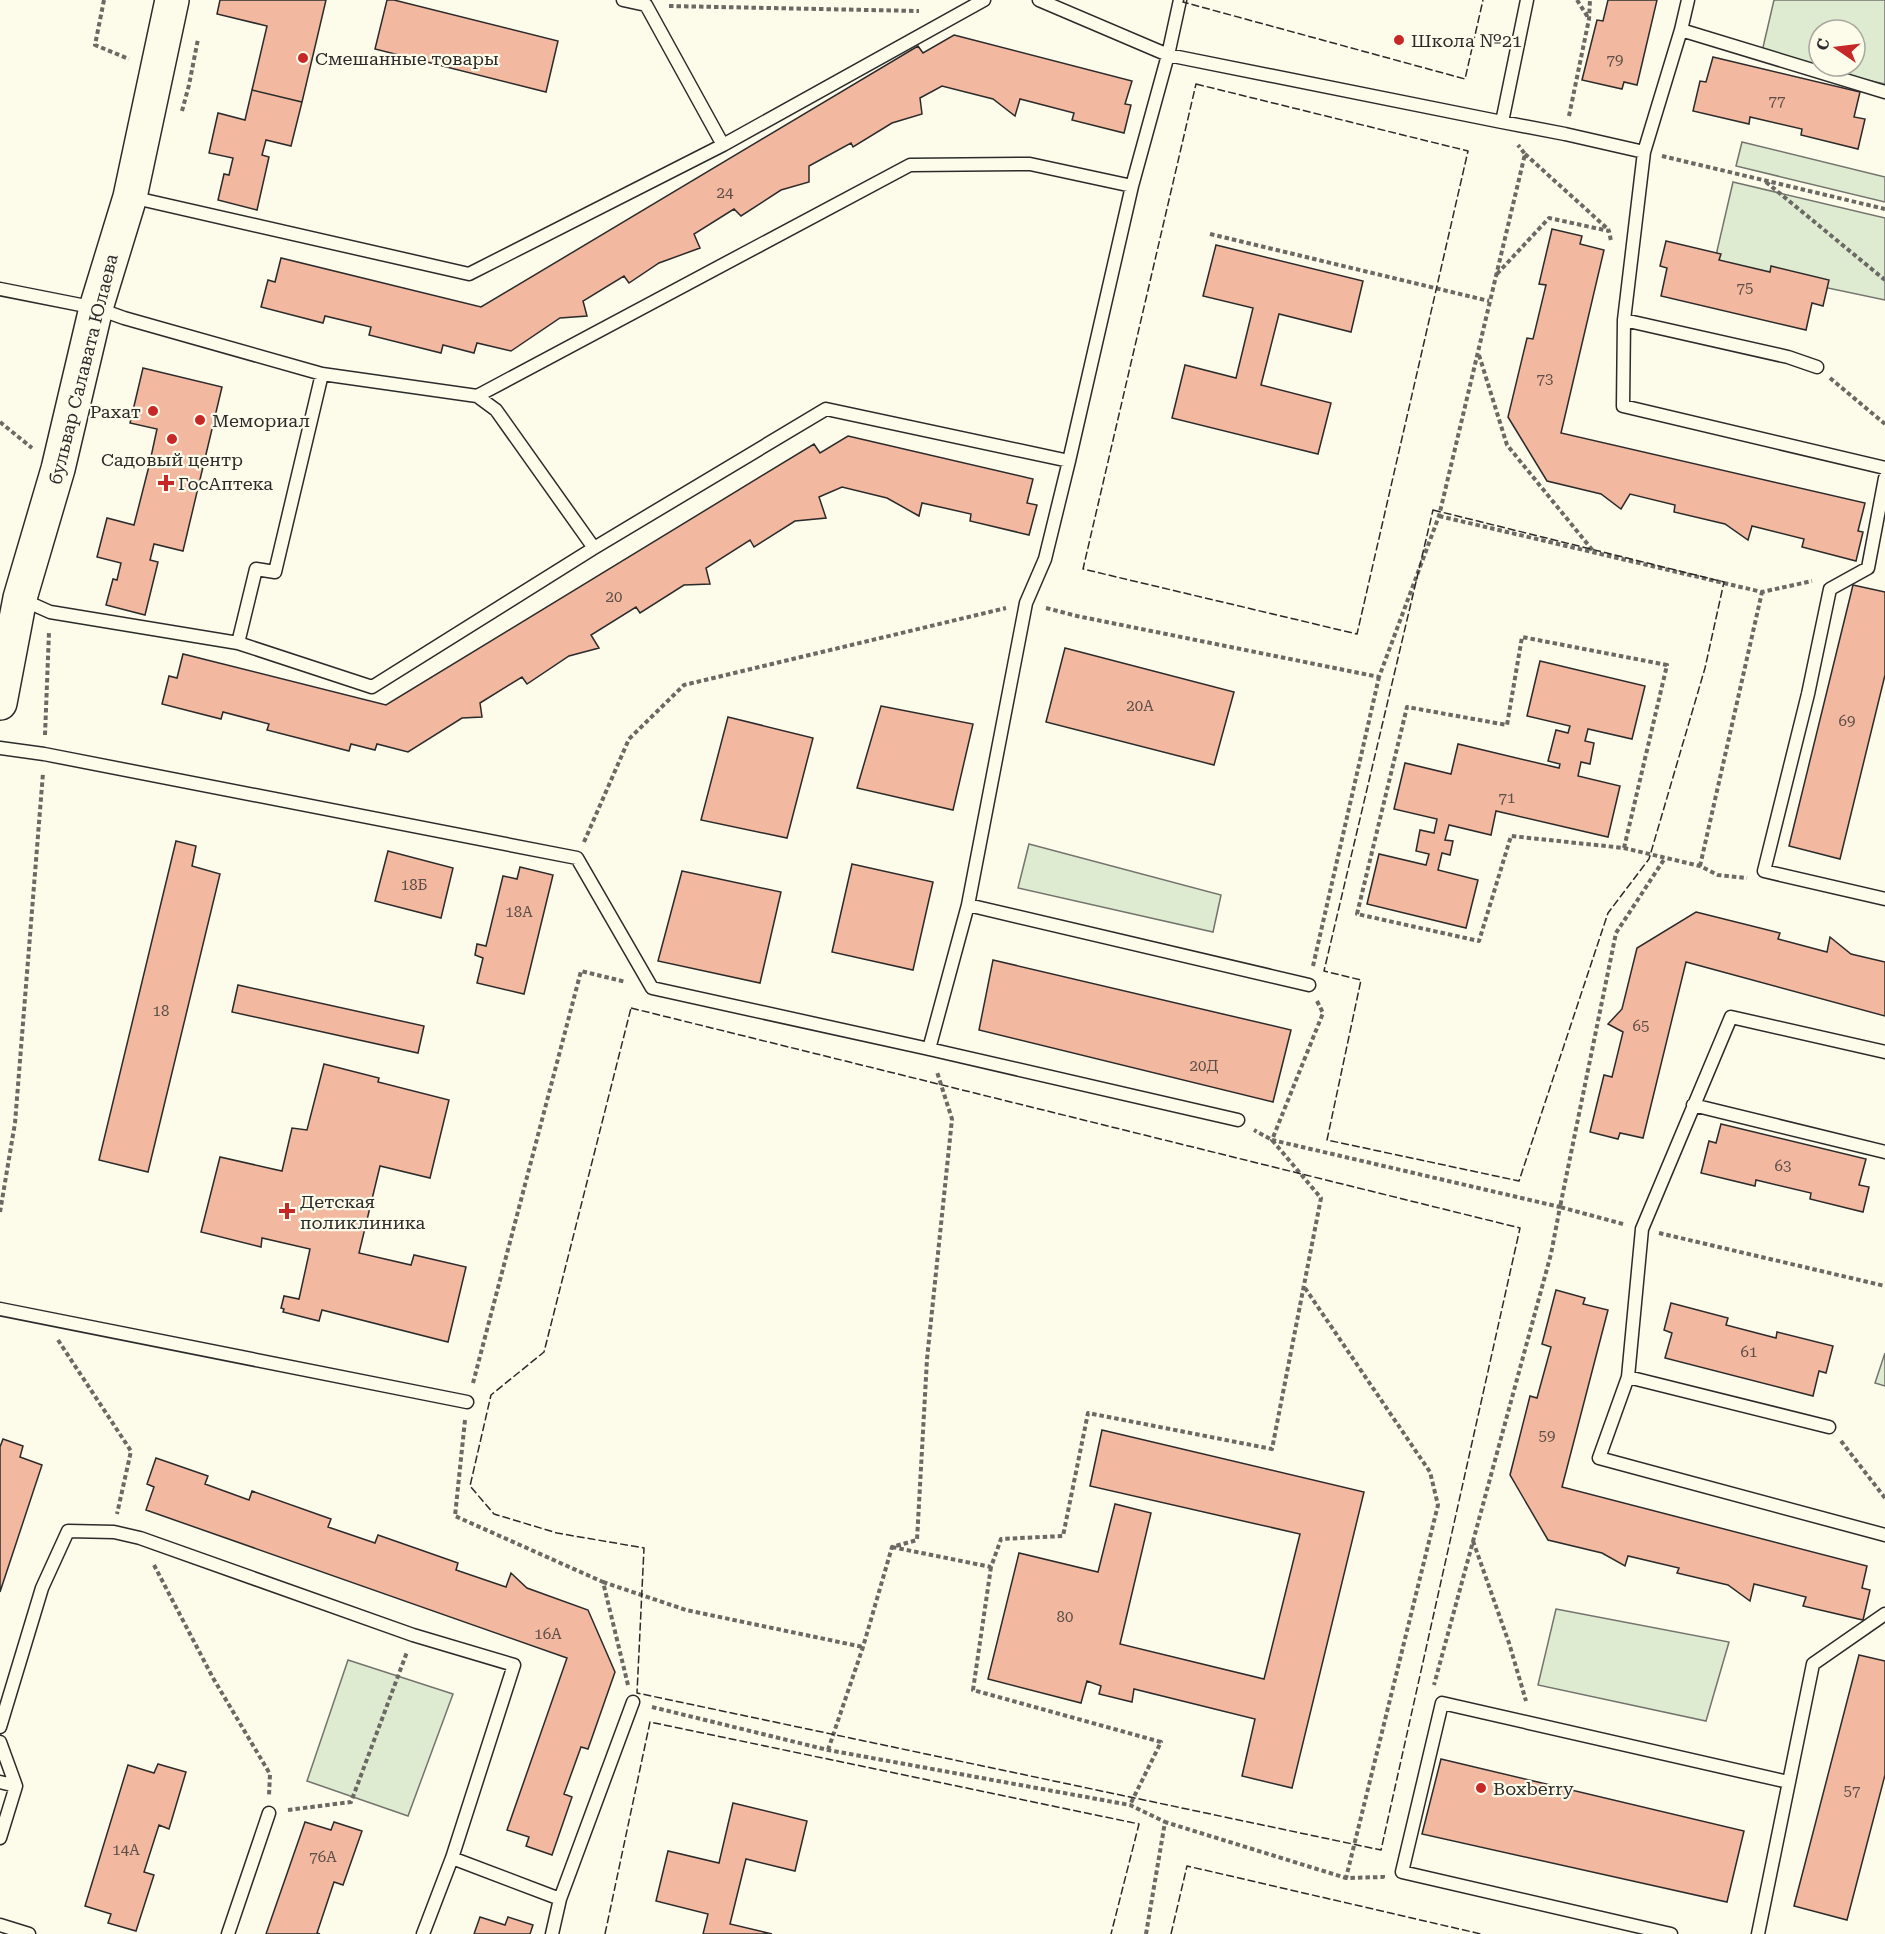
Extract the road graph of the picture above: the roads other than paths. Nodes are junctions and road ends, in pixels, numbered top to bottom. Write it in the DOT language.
graph roads {
  1 [pos="172,0"];
  2 [pos="623,0"];
  3 [pos="984,0"];
  4 [pos="1039,0"];
  5 [pos="1180,0"];
  6 [pos="1527,0"];
  7 [pos="1688,0"];
  8 [pos="650,3"];
  9 [pos="1681,30"];
  10 [pos="1167,55"];
  11 [pos="1885,92"];
  12 [pos="1502,122"];
  13 [pos="723,145"];
  14 [pos="1644,152"];
  15 [pos="1132,186"];
  16 [pos="130,197"];
  17 [pos="0,289"];
  18 [pos="96,308"];
  19 [pos="1624,320"];
  20 [pos="1817,367"];
  21 [pos="322,374"];
  22 [pos="477,396"];
  23 [pos="1070,462"];
  24 [pos="1885,468"];
  25 [pos="1885,478"];
  26 [pos="594,548"];
  27 [pos="20,598"];
  28 [pos="238,643"];
  29 [pos="0,703"];
  30 [pos="0,748"];
  31 [pos="1885,899"];
  32 [pos="968,905"];
  33 [pos="1309,985"];
  34 [pos="929,1048"];
  35 [pos="1885,1052"];
  36 [pos="1693,1105"];
  37 [pos="1238,1120"];
  38 [pos="1885,1152"];
  39 [pos="0,1309"];
  40 [pos="1628,1377"];
  41 [pos="467,1402"];
  42 [pos="1829,1427"];
  43 [pos="1885,1535"];
  44 [pos="1885,1614"];
  45 [pos="633,1702"];
  46 [pos="0,1727"];
  47 [pos="0,1742"];
  48 [pos="0,1782"];
  49 [pos="1788,1782"];
  50 [pos="16,1786"];
  51 [pos="268,1813"];
  52 [pos="0,1838"];
  53 [pos="452,1858"];
  54 [pos="560,1899"];
  55 [pos="0,1925"];
  56 [pos="1632,1930"];
  57 [pos="29,1934"];
  58 [pos="228,1934"];
  59 [pos="423,1934"];
  60 [pos="552,1934"];
  61 [pos="1671,1934"];
  62 [pos="1758,1934"];
  1 -- 16 [label="street, бульвар Салавата Юлаева"];
  2 -- 8 [label="lane"];
  3 -- 13 [label="lane"];
  4 -- 10 [label="lane"];
  5 -- 10 [label="lane"];
  6 -- 12 [label="lane"];
  7 -- 9 [label="lane"];
  8 -- 13 [label="lane"];
  9 -- 11 [label="lane"];
  9 -- 14 [label="lane"];
  10 -- 12 [label="lane"];
  10 -- 15 [label="lane"];
  12 -- 14 [label="lane"];
  13 -- 16 [label="lane"];
  14 -- 19 [label="lane"];
  15 -- 22 [label="lane"];
  15 -- 23 [label="lane"];
  16 -- 18 [label="street, бульвар Салавата Юлаева"];
  17 -- 18 [label="lane"];
  18 -- 21 [label="lane"];
  18 -- 27 [label="street, бульвар Салавата Юлаева"];
  19 -- 20 [label="lane"];
  19 -- 24 [label="lane"];
  21 -- 22 [label="lane"];
  21 -- 28 [label="lane"];
  22 -- 26 [label="lane"];
  23 -- 26 [label="lane"];
  23 -- 32 [label="lane"];
  25 -- 31 [label="lane"];
  26 -- 28 [label="lane"];
  27 -- 28 [label="lane"];
  27 -- 29 [label="street, бульвар Салавата Юлаева"];
  30 -- 34 [label="lane"];
  32 -- 33 [label="lane"];
  32 -- 34 [label="lane"];
  34 -- 37 [label="lane"];
  35 -- 36 [label="lane"];
  36 -- 38 [label="lane"];
  36 -- 40 [label="lane"];
  39 -- 41 [label="lane"];
  40 -- 42 [label="lane"];
  40 -- 43 [label="lane"];
  44 -- 49 [label="lane"];
  45 -- 54 [label="lane"];
  46 -- 53 [label="lane"];
  47 -- 50 [label="lane"];
  48 -- 50 [label="lane"];
  49 -- 56 [label="lane"];
  49 -- 62 [label="lane"];
  50 -- 52 [label="lane"];
  51 -- 58 [label="lane"];
  53 -- 54 [label="lane"];
  53 -- 59 [label="lane"];
  54 -- 60 [label="lane"];
  55 -- 57 [label="lane"];
  56 -- 61 [label="lane"];
}
